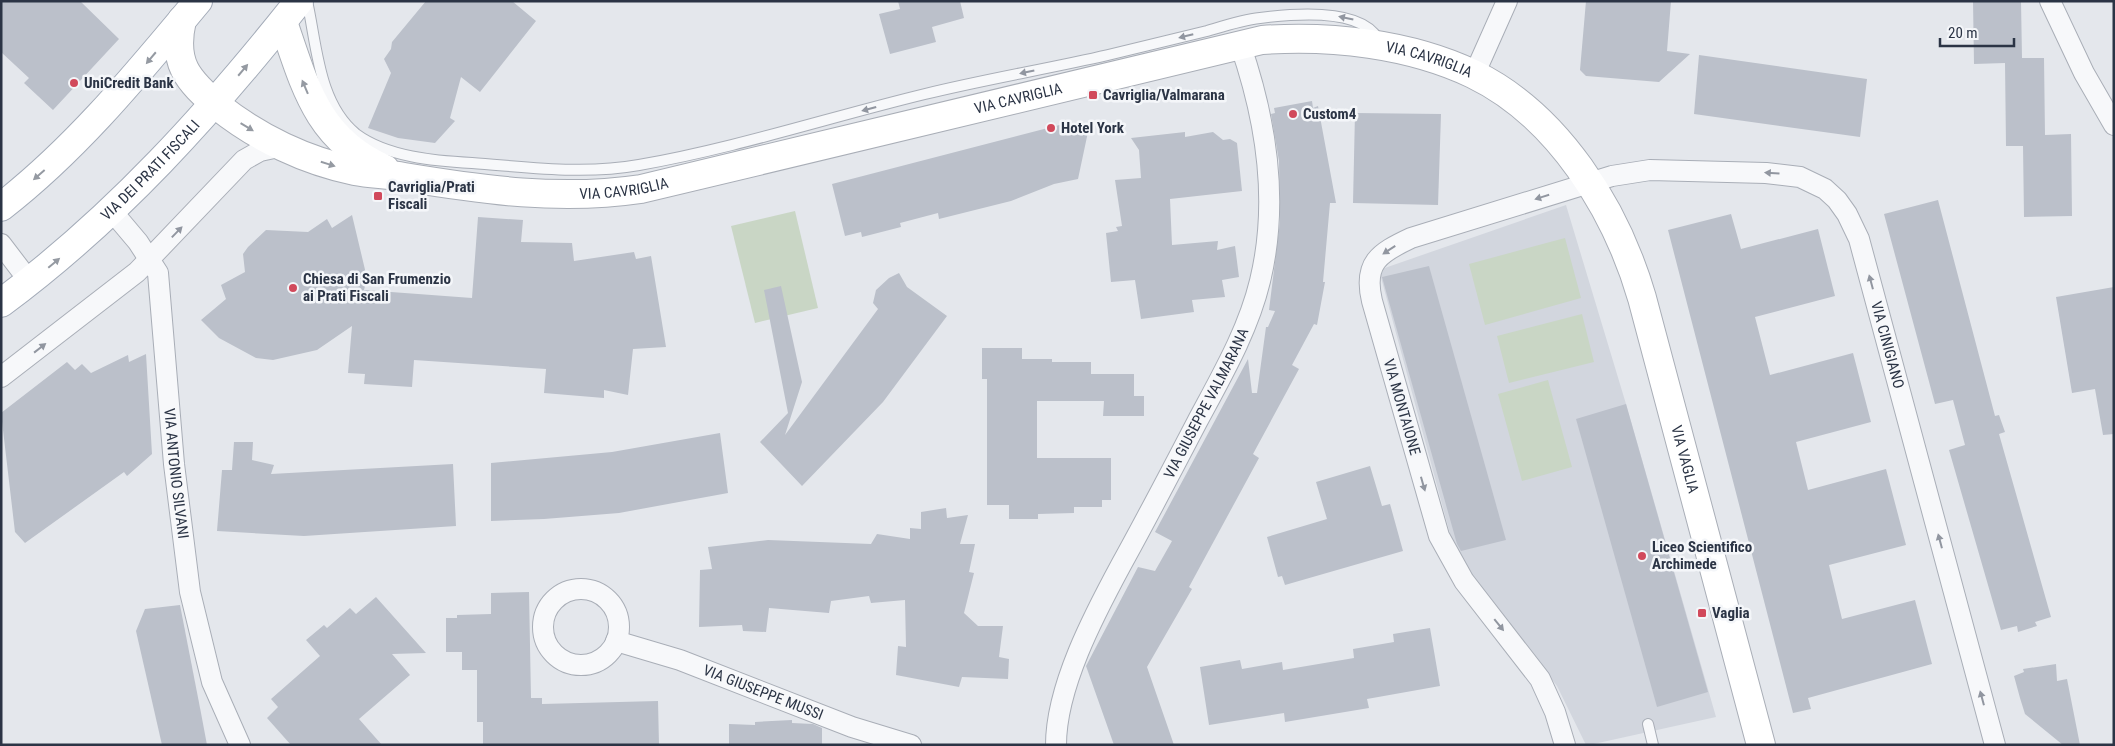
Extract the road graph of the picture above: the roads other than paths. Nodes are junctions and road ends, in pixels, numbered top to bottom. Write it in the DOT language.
graph roads {
  1 [pos="300,1"];
  2 [pos="307,1"];
  3 [pos="1507,1"];
  4 [pos="2050,1"];
  5 [pos="190,11"];
  6 [pos="283,22"];
  7 [pos="1240,44"];
  8 [pos="1382,47"];
  9 [pos="1474,74"];
  10 [pos="215,103"];
  11 [pos="2114,125"];
  12 [pos="283,146"];
  13 [pos="402,176"];
  14 [pos="1589,183"];
  15 [pos="1,207"];
  16 [pos="111,210"];
  17 [pos="1,244"];
  18 [pos="150,259"];
  19 [pos="30,282"];
  20 [pos="1,303"];
  21 [pos="1,377"];
  22 [pos="616,641"];
  23 [pos="1648,724"];
  24 [pos="240,745"];
  25 [pos="911,745"];
  26 [pos="1056,745"];
  27 [pos="1565,745"];
  28 [pos="1653,745"];
  29 [pos="1760,745"];
  30 [pos="1995,745"];
  1 -- 6 [label="street, VIA DEI PRATI FISCALI"];
  8 -- 2 [label="lane, one-way"];
  3 -- 9 [label="street"];
  4 -- 11 [label="street"];
  5 -- 10 [label="street, VIA CAVRIGLIA"];
  5 -- 15 [label="street, one-way"];
  10 -- 6 [label="street, VIA DEI PRATI FISCALI, one-way"];
  13 -- 6 [label="street, VIA CAVRIGLIA, one-way"];
  7 -- 8 [label="street, VIA CAVRIGLIA"];
  7 -- 13 [label="street, VIA CAVRIGLIA"];
  7 -- 26 [label="street, VIA GIUSEPPE VALMARANA"];
  8 -- 9 [label="street, VIA CAVRIGLIA"];
  9 -- 14 [label="street, VIA CAVRIGLIA"];
  10 -- 12 [label="street, VIA CAVRIGLIA, one-way"];
  10 -- 16 [label="street, VIA DEI PRATI FISCALI"];
  12 -- 13 [label="street, VIA CAVRIGLIA, one-way"];
  18 -- 12 [label="street, one-way"];
  14 -- 27 [label="street, VIA MONTAIONE, one-way"];
  14 -- 29 [label="street, VIA VAGLIA"];
  30 -- 14 [label="street, VIA CINIGIANO, one-way"];
  16 -- 18 [label="street, VIA ANTONIO SILVANI"];
  19 -- 16 [label="street, VIA DEI PRATI FISCALI, one-way"];
  17 -- 19 [label="street"];
  21 -- 18 [label="street, one-way"];
  18 -- 24 [label="street, VIA ANTONIO SILVANI"];
  19 -- 20 [label="street, VIA DEI PRATI FISCALI"];
  22 -- 25 [label="street, VIA GIUSEPPE MUSSI"];
  23 -- 28 [label="lane"];
}
